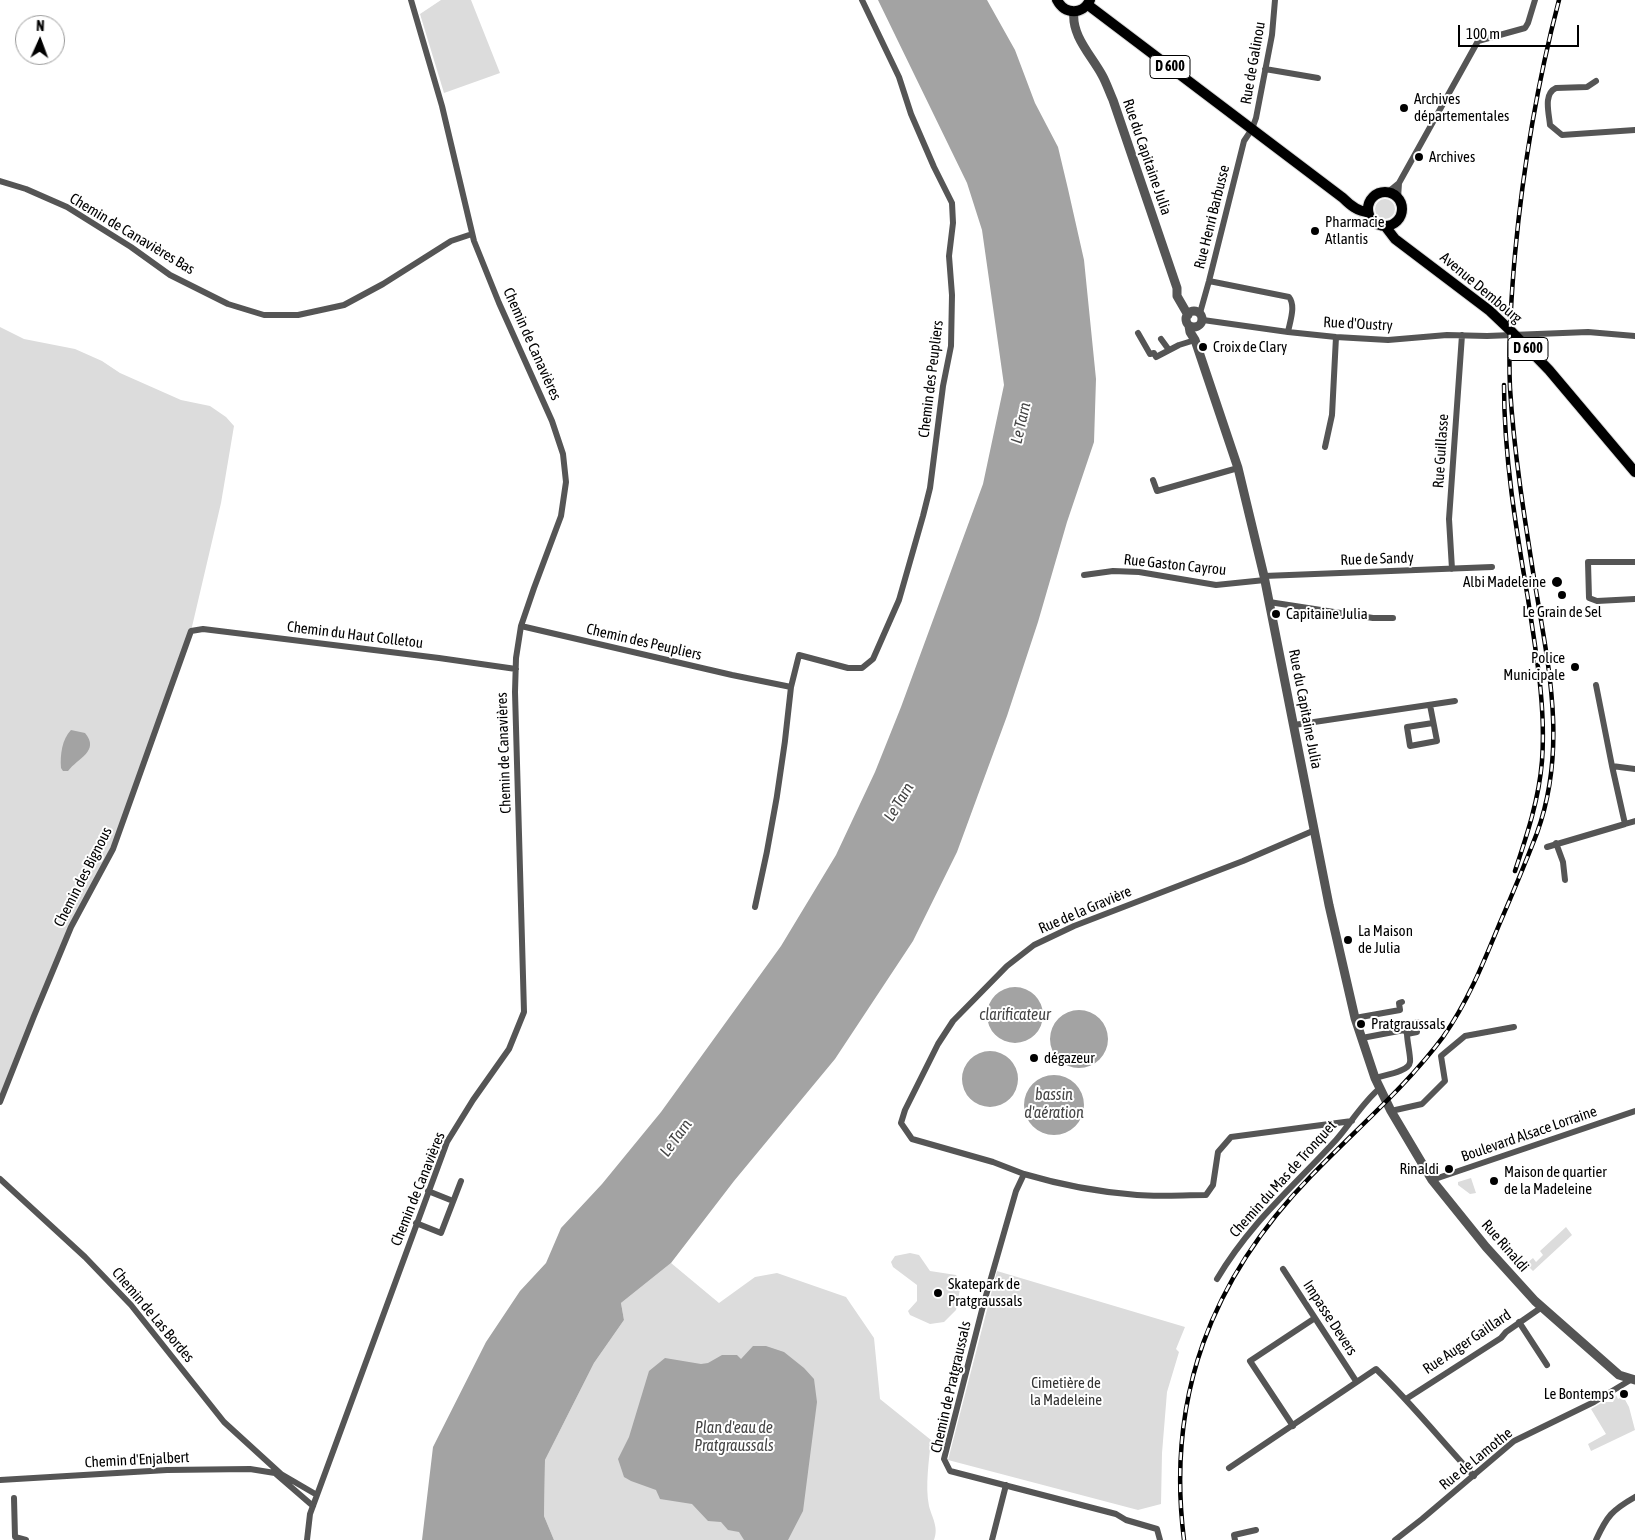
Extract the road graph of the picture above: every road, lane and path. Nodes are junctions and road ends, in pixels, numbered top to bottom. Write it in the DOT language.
graph roads {
  1 [pos="411,0"];
  2 [pos="862,0"];
  3 [pos="1057,0"];
  4 [pos="1275,0"];
  5 [pos="1534,0"];
  6 [pos="1089,2"];
  7 [pos="1074,12"];
  8 [pos="1265,69"];
  9 [pos="1318,78"];
  10 [pos="1596,81"];
  11 [pos="1252,129"];
  12 [pos="1635,130"];
  13 [pos="0,182"];
  14 [pos="1399,183"];
  15 [pos="1388,192"];
  16 [pos="1343,198"];
  17 [pos="1398,198"];
  18 [pos="1370,200"];
  19 [pos="1368,212"];
  20 [pos="1397,221"];
  21 [pos="1385,226"];
  22 [pos="472,234"];
  23 [pos="1403,244"];
  24 [pos="1209,281"];
  25 [pos="1195,319"];
  26 [pos="1288,332"];
  27 [pos="1138,333"];
  28 [pos="1514,334"];
  29 [pos="1462,335"];
  30 [pos="1635,336"];
  31 [pos="1336,337"];
  32 [pos="1161,339"];
  33 [pos="1195,340"];
  34 [pos="1169,350"];
  35 [pos="1325,447"];
  36 [pos="1238,468"];
  37 [pos="1635,472"];
  38 [pos="1153,480"];
  39 [pos="1635,562"];
  40 [pos="1492,567"];
  41 [pos="1452,569"];
  42 [pos="1084,575"];
  43 [pos="1264,578"];
  44 [pos="1635,599"];
  45 [pos="1269,602"];
  46 [pos="1392,618"];
  47 [pos="521,626"];
  48 [pos="191,631"];
  49 [pos="516,670"];
  50 [pos="1596,685"];
  51 [pos="791,687"];
  52 [pos="1455,702"];
  53 [pos="1430,705"];
  54 [pos="1433,723"];
  55 [pos="1294,725"];
  56 [pos="1612,766"];
  57 [pos="1635,769"];
  58 [pos="1635,821"];
  59 [pos="1625,824"];
  60 [pos="1314,830"];
  61 [pos="1556,843"];
  62 [pos="1547,846"];
  63 [pos="1565,880"];
  64 [pos="755,907"];
  65 [pos="1402,1002"];
  66 [pos="1355,1018"];
  67 [pos="1417,1022"];
  68 [pos="1514,1027"];
  69 [pos="1407,1034"];
  70 [pos="1362,1038"];
  71 [pos="1375,1078"];
  72 [pos="1380,1088"];
  73 [pos="1386,1101"];
  74 [pos="0,1102"];
  75 [pos="1391,1111"];
  76 [pos="1635,1111"];
  77 [pos="1352,1121"];
  78 [pos="1024,1174"];
  79 [pos="0,1179"];
  80 [pos="1432,1180"];
  81 [pos="461,1181"];
  82 [pos="428,1191"];
  83 [pos="454,1201"];
  84 [pos="416,1223"];
  85 [pos="1283,1270"];
  86 [pos="1217,1278"];
  87 [pos="1542,1307"];
  88 [pos="1315,1318"];
  89 [pos="1519,1322"];
  90 [pos="1547,1365"];
  91 [pos="1633,1380"];
  92 [pos="1356,1381"];
  93 [pos="1406,1398"];
  94 [pos="1293,1426"];
  95 [pos="1229,1468"];
  96 [pos="278,1473"];
  97 [pos="1474,1476"];
  98 [pos="0,1480"];
  99 [pos="1006,1485"];
  100 [pos="317,1495"];
  101 [pos="14,1498"];
  102 [pos="1635,1498"];
  103 [pos="313,1506"];
  104 [pos="1256,1530"];
  105 [pos="27,1540"];
  106 [pos="307,1540"];
  107 [pos="992,1540"];
  108 [pos="1160,1540"];
  109 [pos="1235,1540"];
  110 [pos="1395,1540"];
  111 [pos="1596,1540"];
  1 -- 22 [label="street, Chemin de Canavières"];
  2 -- 51 [label="street, Chemin des Peupliers"];
  3 -- 7 [label="main road"];
  4 -- 8 [label="street, Rue de Galinou"];
  5 -- 14 [label="street"];
  6 -- 7 [label="main road"];
  6 -- 11 [label="main road, D 600"];
  7 -- 25 [label="street, Rue du Capitaine Julia"];
  8 -- 9 [label="street"];
  8 -- 11 [label="street, Rue de Galinou"];
  10 -- 12 [label="street"];
  11 -- 16 [label="main road, D 600"];
  11 -- 24 [label="street, Rue Henri Barbusse"];
  13 -- 22 [label="street, Chemin de Canavières Bas"];
  14 -- 15 [label="street"];
  14 -- 17 [label="street"];
  15 -- 17 [label="main road"];
  15 -- 18 [label="main road"];
  16 -- 18 [label="main road"];
  16 -- 19 [label="main road, D 600"];
  17 -- 20 [label="main road"];
  18 -- 19 [label="main road"];
  19 -- 21 [label="main road"];
  20 -- 21 [label="main road"];
  20 -- 23 [label="main road"];
  21 -- 23 [label="main road, Avenue Dembourg / D 600"];
  22 -- 47 [label="street, Chemin de Canavières"];
  23 -- 28 [label="main road, Avenue Dembourg / D 600"];
  24 -- 25 [label="street, Rue Henri Barbusse"];
  24 -- 26 [label="street"];
  25 -- 26 [label="street, Rue d'Oustry"];
  25 -- 33 [label="street, Rue du Capitaine Julia"];
  26 -- 31 [label="street, Rue d'Oustry"];
  27 -- 34 [label="street"];
  28 -- 29 [label="street, Rue d'Oustry"];
  28 -- 30 [label="street, Rue d'Oustry"];
  28 -- 37 [label="main road, Avenue Dembourg / D 600"];
  29 -- 31 [label="street, Rue d'Oustry"];
  29 -- 41 [label="street, Rue Guillasse"];
  31 -- 35 [label="street"];
  32 -- 34 [label="street"];
  33 -- 34 [label="street"];
  33 -- 36 [label="street, Rue du Capitaine Julia"];
  36 -- 38 [label="street"];
  36 -- 43 [label="street, Rue du Capitaine Julia"];
  39 -- 44 [label="street"];
  40 -- 41 [label="street, Rue de Sandy"];
  41 -- 43 [label="street, Rue de Sandy"];
  42 -- 43 [label="street, Rue Gaston Cayrou"];
  43 -- 45 [label="street, Rue du Capitaine Julia"];
  45 -- 46 [label="street"];
  45 -- 55 [label="street, Rue du Capitaine Julia"];
  47 -- 49 [label="street, Chemin de Canavières"];
  47 -- 51 [label="street, Chemin des Peupliers"];
  48 -- 49 [label="street, Chemin du Haut Colletou"];
  48 -- 74 [label="street, Chemin des Bignous"];
  49 -- 82 [label="street, Chemin de Canavières"];
  50 -- 56 [label="street"];
  51 -- 64 [label="street, Chemin des Peupliers"];
  52 -- 53 [label="street"];
  53 -- 54 [label="street"];
  53 -- 55 [label="street"];
  54 -- 54 [label="street"];
  55 -- 60 [label="street, Rue du Capitaine Julia"];
  56 -- 57 [label="street"];
  56 -- 59 [label="street"];
  58 -- 59 [label="street"];
  59 -- 61 [label="street"];
  60 -- 66 [label="street, Rue du Capitaine Julia"];
  60 -- 78 [label="street, Rue de la Gravière"];
  61 -- 62 [label="street"];
  61 -- 63 [label="street"];
  65 -- 66 [label="street"];
  66 -- 70 [label="street, Rue du Capitaine Julia"];
  67 -- 69 [label="street"];
  68 -- 75 [label="street"];
  69 -- 70 [label="street"];
  69 -- 71 [label="street"];
  70 -- 71 [label="street, Rue du Capitaine Julia"];
  71 -- 72 [label="street, Rue du Capitaine Julia"];
  72 -- 73 [label="street, Rue du Capitaine Julia"];
  72 -- 77 [label="street"];
  73 -- 75 [label="street, Rue Rinaldi"];
  75 -- 80 [label="street, Rue Rinaldi"];
  76 -- 80 [label="street, Boulevard Alsace Lorraine"];
  77 -- 78 [label="street"];
  77 -- 86 [label="street, Chemin du Mas de Tronquet"];
  78 -- 99 [label="street, Chemin de Pratgraussals"];
  79 -- 96 [label="street, Chemin de Las Bordes"];
  80 -- 87 [label="street, Rue Rinaldi"];
  81 -- 83 [label="street"];
  82 -- 83 [label="street"];
  82 -- 84 [label="street, Chemin de Canavières"];
  83 -- 84 [label="street"];
  84 -- 100 [label="street, Chemin de Canavières"];
  85 -- 88 [label="street, Impasse Devers"];
  87 -- 89 [label="street, Rue Auger Gaillard"];
  87 -- 91 [label="street, Rue Rinaldi"];
  88 -- 92 [label="street, Impasse Devers"];
  88 -- 94 [label="street"];
  89 -- 90 [label="street"];
  89 -- 93 [label="street, Rue Auger Gaillard"];
  91 -- 97 [label="street, Rue de Lamothe"];
  92 -- 93 [label="street"];
  92 -- 94 [label="street"];
  93 -- 97 [label="street"];
  94 -- 95 [label="street"];
  96 -- 98 [label="street, Chemin d'Enjalbert"];
  96 -- 100 [label="street, Chemin d'Enjalbert"];
  96 -- 103 [label="street"];
  97 -- 110 [label="street, Rue de Lamothe"];
  99 -- 107 [label="street"];
  99 -- 108 [label="street, Chemin de Pratgraussals"];
  100 -- 103 [label="street, Chemin de Canavières"];
  101 -- 105 [label="street"];
  102 -- 111 [label="street"];
  103 -- 106 [label="street, Chemin de Canavières"];
  104 -- 109 [label="street"];
}
